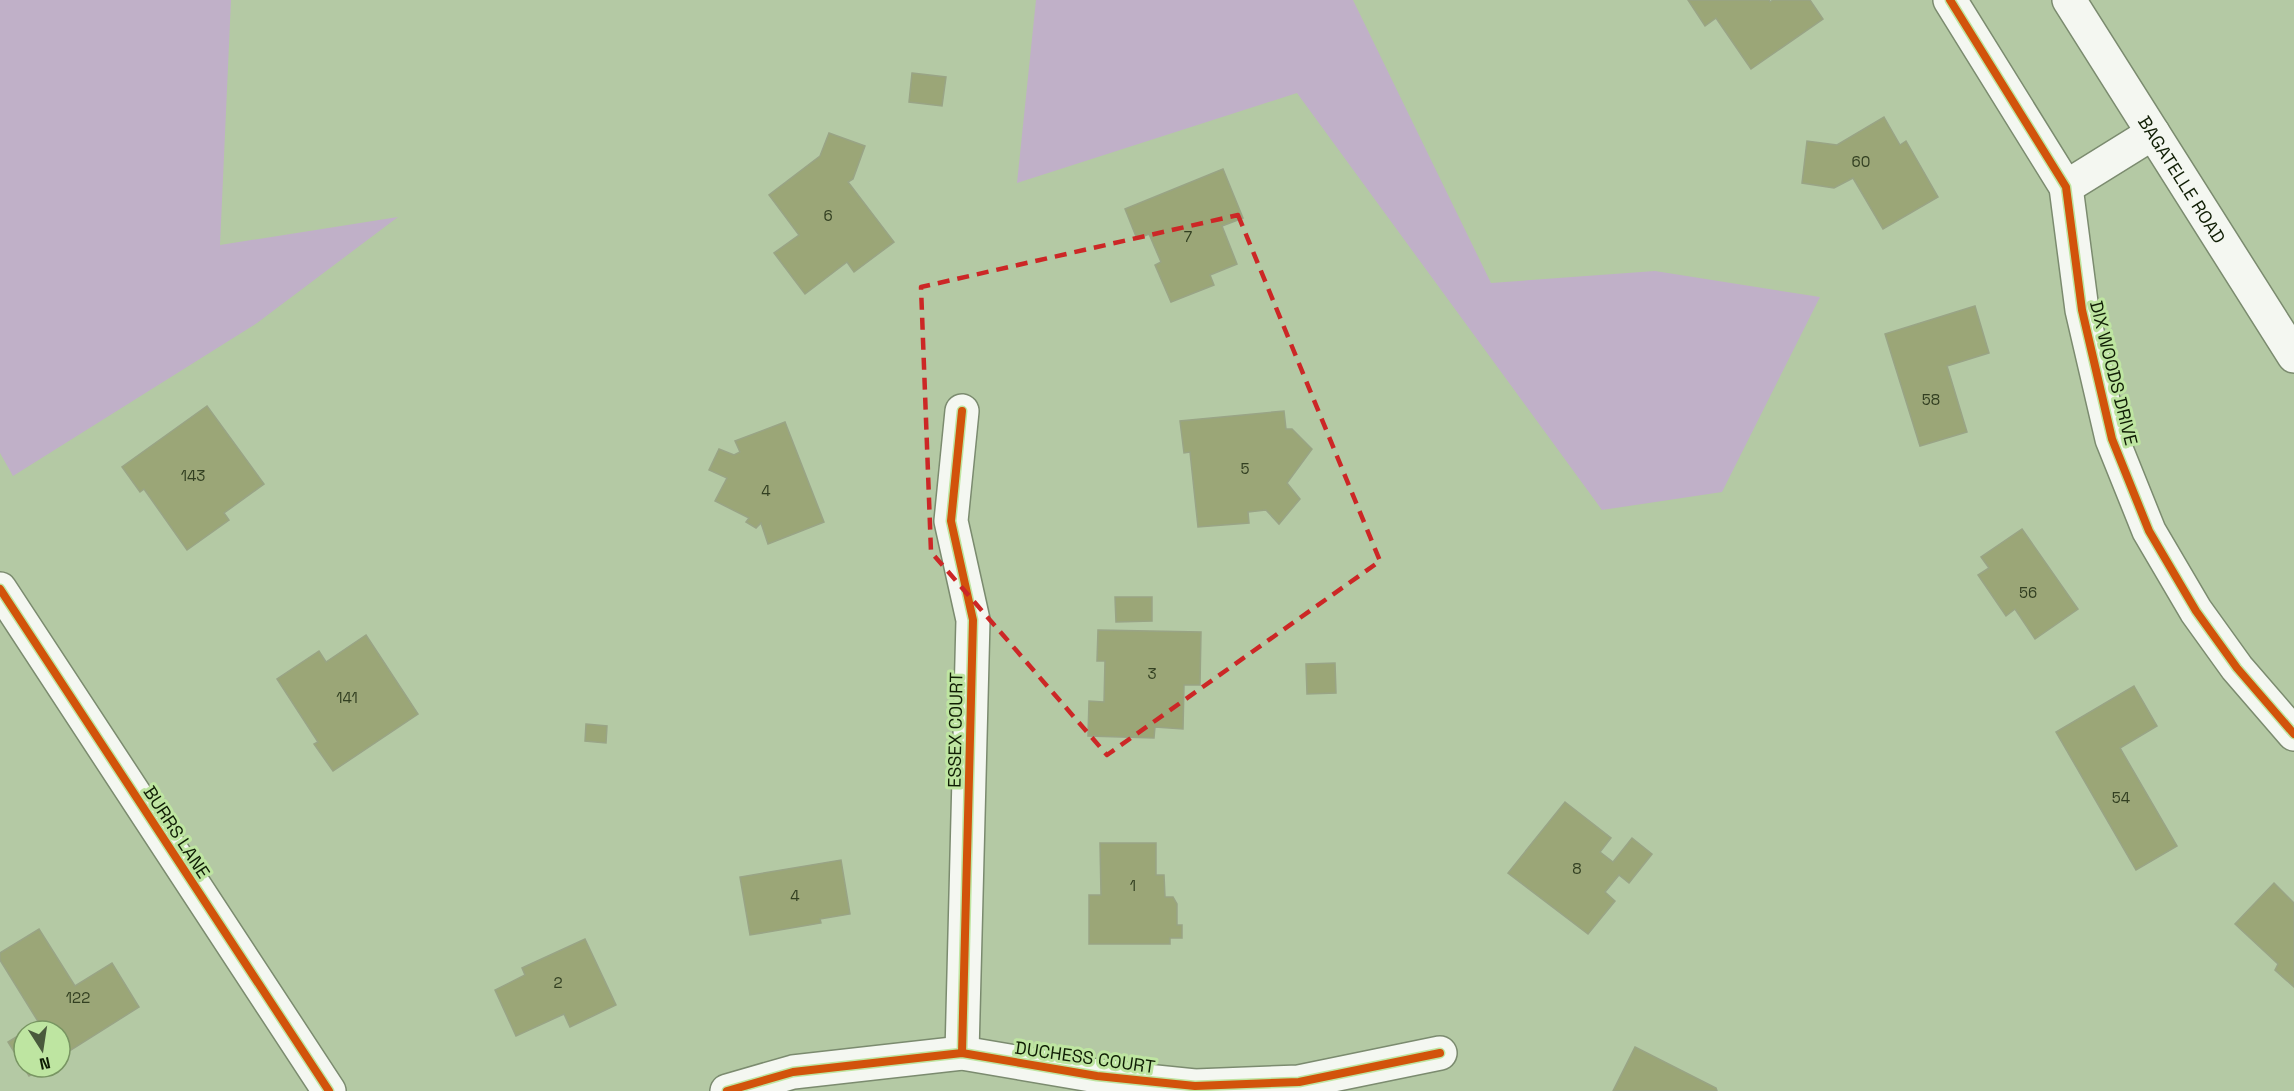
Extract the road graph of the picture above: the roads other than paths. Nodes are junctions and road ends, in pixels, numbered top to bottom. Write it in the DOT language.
graph roads {
  1 [pos="1950,0"];
  2 [pos="2069,0"];
  3 [pos="2153,133"];
  4 [pos="2066,187"];
  5 [pos="2294,356"];
  6 [pos="962,411"];
  7 [pos="0,589"];
  8 [pos="2294,734"];
  9 [pos="962,1053"];
  10 [pos="1440,1053"];
  11 [pos="329,1091"];
  12 [pos="727,1091"];
  1 -- 4 [label="street, DIX WOODS DRIVE"];
  2 -- 3 [label="street, BAGATELLE ROAD"];
  3 -- 4 [label="street"];
  3 -- 5 [label="street, BAGATELLE ROAD"];
  4 -- 8 [label="street, DIX WOODS DRIVE"];
  6 -- 9 [label="street, ESSEX COURT"];
  7 -- 11 [label="street, BURRS LANE"];
  9 -- 10 [label="street, DUCHESS COURT"];
  9 -- 12 [label="street, DUCHESS COURT"];
}
